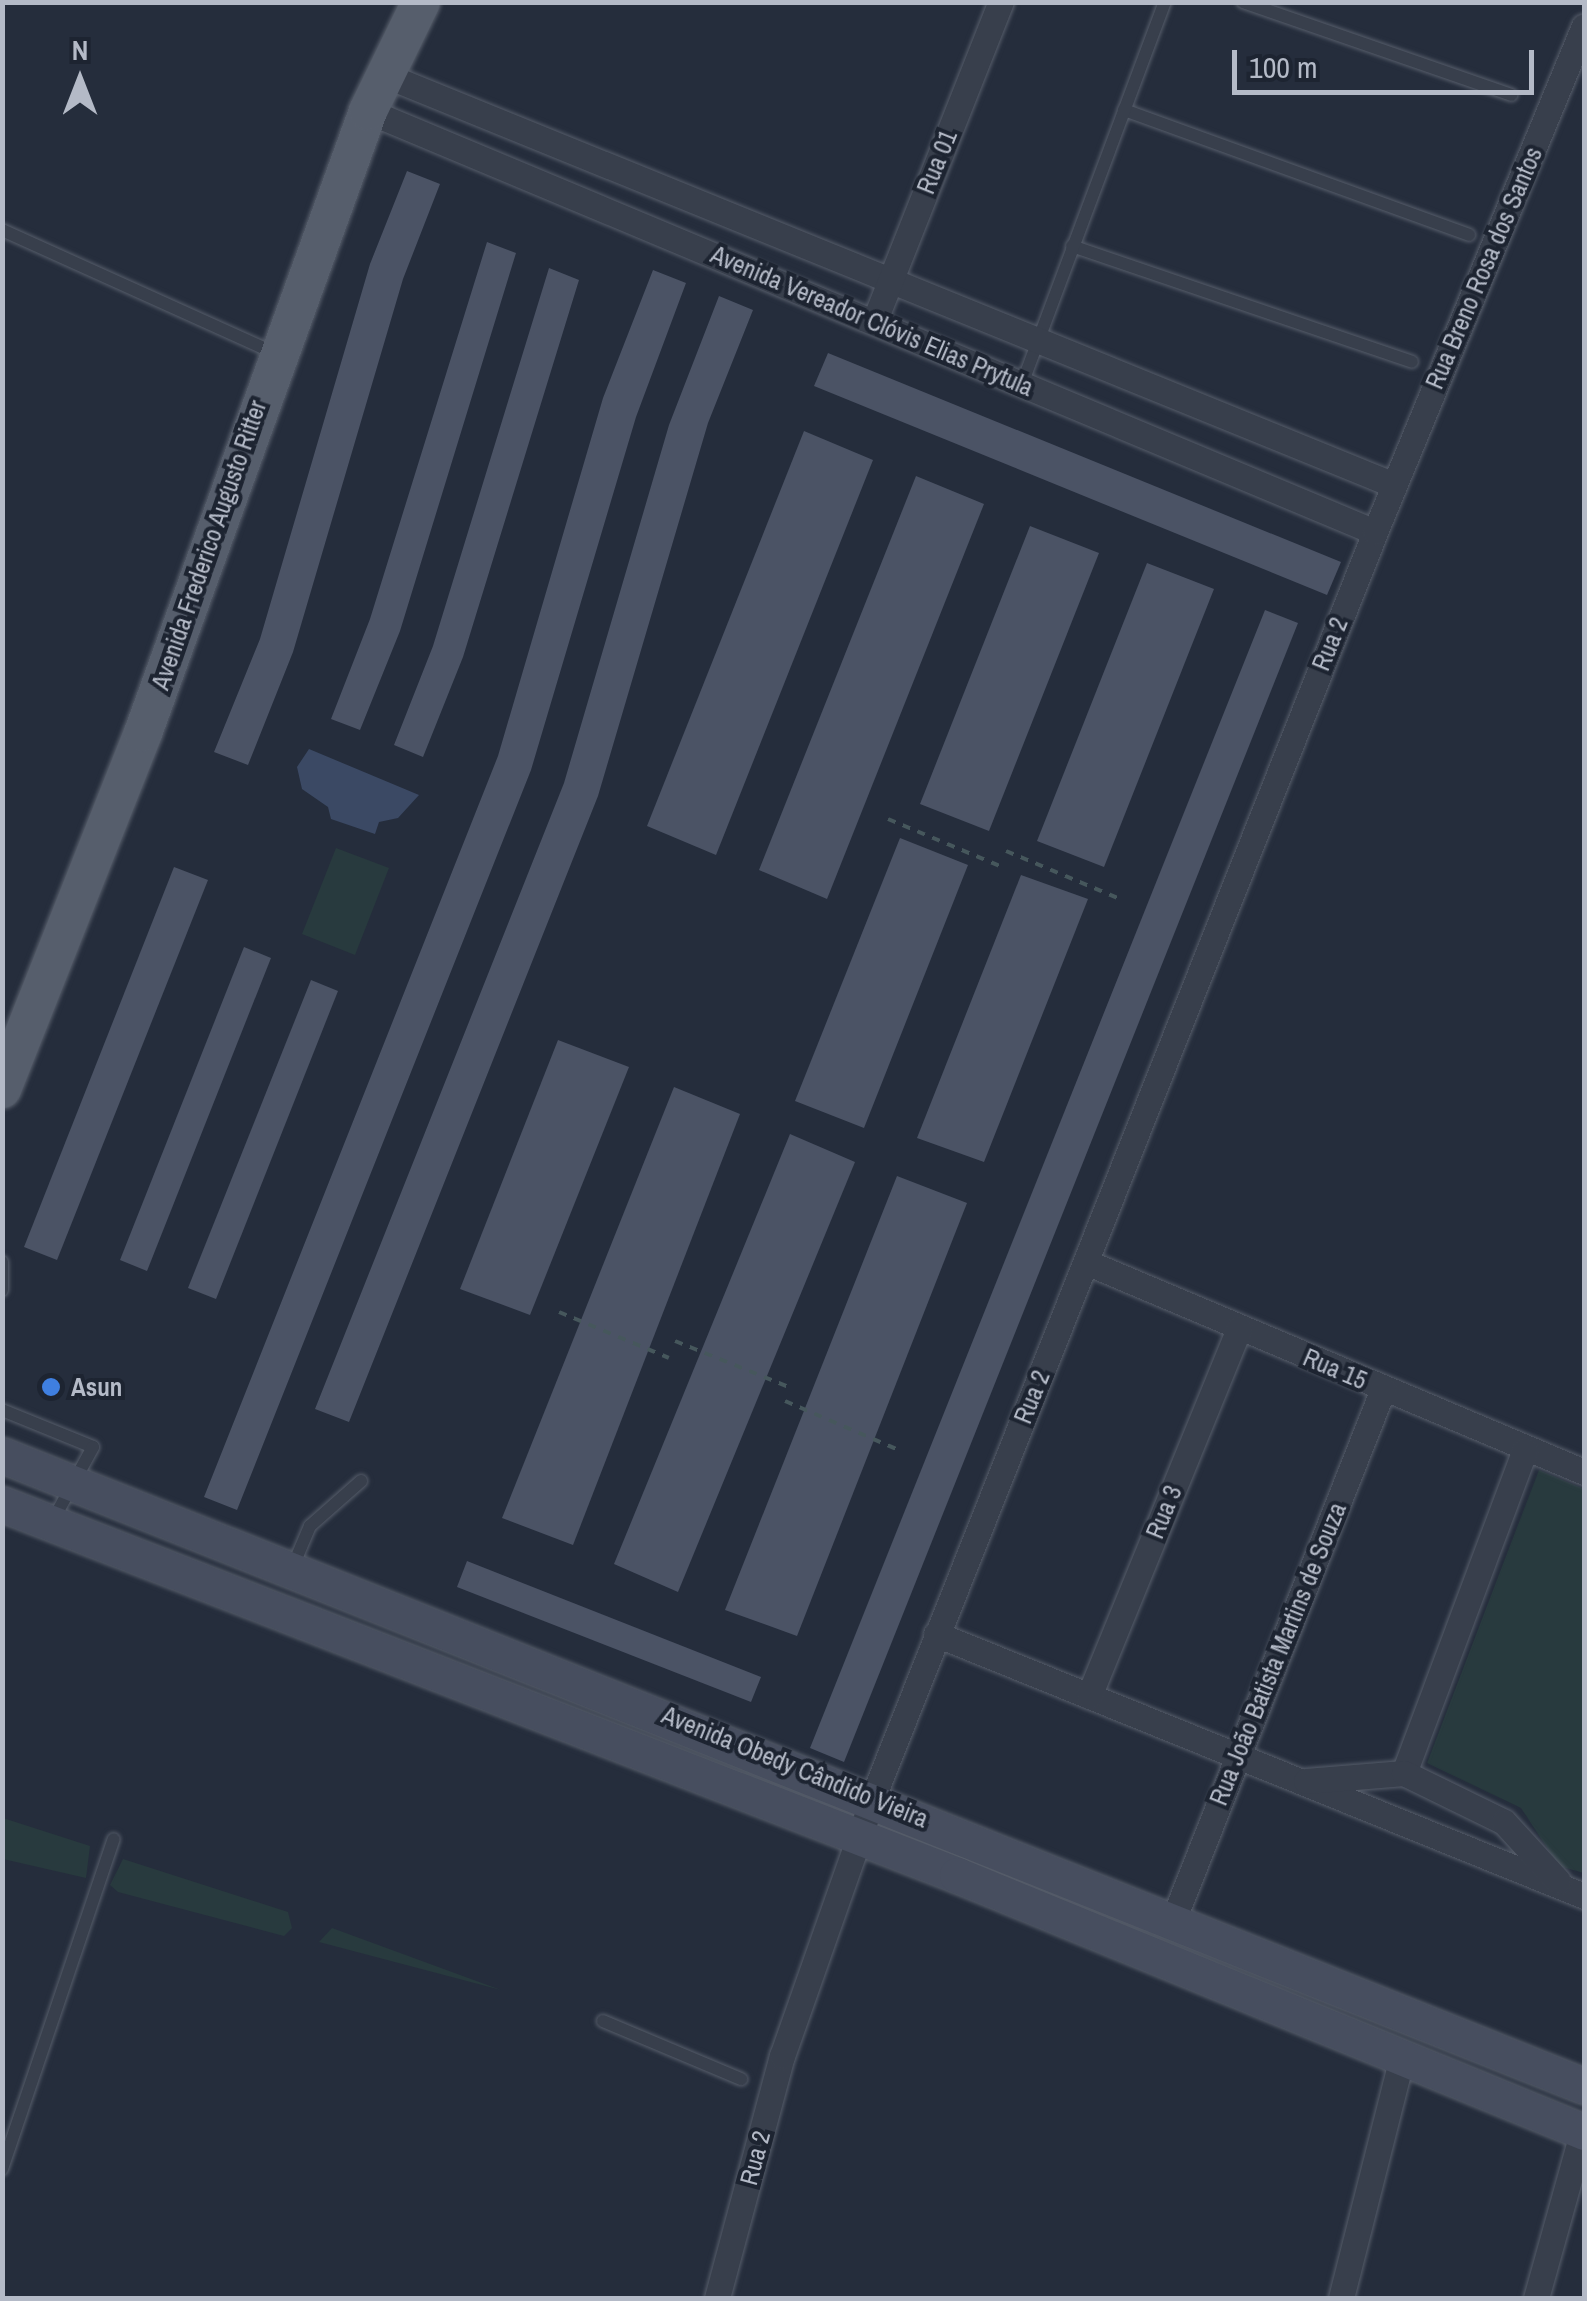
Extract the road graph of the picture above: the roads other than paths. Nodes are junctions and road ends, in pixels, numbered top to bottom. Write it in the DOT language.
graph roads {
  1 [pos="421,2"];
  2 [pos="1002,2"];
  3 [pos="1165,2"];
  4 [pos="1243,2"];
  5 [pos="1584,26"];
  6 [pos="386,75"];
  7 [pos="1511,96"];
  8 [pos="1124,110"];
  9 [pos="368,111"];
  10 [pos="2,230"];
  11 [pos="1469,235"];
  12 [pos="1072,246"];
  13 [pos="890,280"];
  14 [pos="874,322"];
  15 [pos="1037,339"];
  16 [pos="276,354"];
  17 [pos="1412,362"];
  18 [pos="1022,384"];
  19 [pos="1384,509"];
  20 [pos="2,1088"];
  21 [pos="2,1262"];
  22 [pos="1086,1262"];
  23 [pos="2,1290"];
  24 [pos="1239,1328"];
  25 [pos="1383,1389"];
  26 [pos="2,1410"];
  27 [pos="1525,1450"];
  28 [pos="2,1454"];
  29 [pos="1584,1472"];
  30 [pos="361,1481"];
  31 [pos="77,1486"];
  32 [pos="2,1504"];
  33 [pos="51,1522"];
  34 [pos="293,1566"];
  35 [pos="335,1584"];
  36 [pos="318,1625"];
  37 [pos="936,1634"];
  38 [pos="1089,1696"];
  39 [pos="1238,1756"];
  40 [pos="1404,1773"];
  41 [pos="1301,1781"];
  42 [pos="873,1797"];
  43 [pos="857,1838"];
  44 [pos="114,1839"];
  45 [pos="1574,1892"];
  46 [pos="1174,1918"];
  47 [pos="603,2021"];
  48 [pos="1402,2057"];
  49 [pos="741,2079"];
  50 [pos="1584,2086"];
  51 [pos="1584,2130"];
  52 [pos="2,2169"];
  53 [pos="717,2298"];
  54 [pos="1341,2298"];
  55 [pos="1536,2298"];
  1 -- 6 [label="main road, Avenida Frederico Augusto Ritter"];
  2 -- 13 [label="street, Rua 01"];
  3 -- 8 [label="lane"];
  4 -- 7 [label="lane"];
  5 -- 19 [label="street, Rua Breno Rosa dos Santos"];
  6 -- 9 [label="main road, Avenida Frederico Augusto Ritter"];
  6 -- 13 [label="street, Avenida Vereador Clóvis Elias Prytula"];
  8 -- 11 [label="lane"];
  8 -- 12 [label="lane"];
  9 -- 14 [label="street, Avenida Vereador Clóvis Elias Prytula"];
  9 -- 16 [label="main road, Avenida Frederico Augusto Ritter"];
  10 -- 16 [label="lane"];
  12 -- 15 [label="lane"];
  12 -- 17 [label="lane"];
  13 -- 14 [label="street, Rua 01"];
  13 -- 15 [label="street, Avenida Vereador Clóvis Elias Prytula"];
  14 -- 18 [label="street, Avenida Vereador Clóvis Elias Prytula"];
  15 -- 18 [label="lane"];
  15 -- 19 [label="street, Avenida Vereador Clóvis Elias Prytula"];
  16 -- 20 [label="main road, Avenida Frederico Augusto Ritter"];
  18 -- 19 [label="street, Avenida Vereador Clóvis Elias Prytula"];
  19 -- 22 [label="street, Rua 2"];
  21 -- 23 [label="lane"];
  22 -- 24 [label="street, Rua 15"];
  22 -- 37 [label="street, Rua 2"];
  24 -- 25 [label="street, Rua 15"];
  24 -- 38 [label="street, Rua 3"];
  25 -- 27 [label="street, Rua 15"];
  25 -- 39 [label="street, Rua João Batista Martins de Souza"];
  26 -- 31 [label="lane"];
  27 -- 29 [label="street, Rua 15"];
  27 -- 40 [label="street"];
  28 -- 31 [label="main road, Avenida Obedy Cândido Vieira"];
  30 -- 34 [label="lane"];
  31 -- 33 [label="lane"];
  31 -- 34 [label="main road, Avenida Obedy Cândido Vieira"];
  32 -- 33 [label="main road, Avenida Obedy Cândido Vieira"];
  33 -- 36 [label="main road, Avenida Obedy Cândido Vieira"];
  34 -- 35 [label="main road, Avenida Obedy Cândido Vieira"];
  35 -- 36 [label="main road"];
  35 -- 42 [label="main road, Avenida Obedy Cândido Vieira"];
  36 -- 43 [label="main road, Avenida Obedy Cândido Vieira"];
  37 -- 38 [label="street"];
  37 -- 42 [label="street, Rua 2"];
  38 -- 39 [label="street"];
  39 -- 41 [label="street"];
  39 -- 46 [label="street, Rua João Batista Martins de Souza"];
  40 -- 41 [label="street"];
  40 -- 45 [label="street"];
  41 -- 45 [label="street"];
  42 -- 43 [label="street, Rua 2"];
  42 -- 46 [label="main road, Avenida Obedy Cândido Vieira"];
  43 -- 48 [label="main road, Avenida Obedy Cândido Vieira"];
  43 -- 53 [label="street, Rua 2"];
  44 -- 52 [label="lane"];
  46 -- 50 [label="main road, Avenida Obedy Cândido Vieira"];
  47 -- 49 [label="lane"];
  48 -- 51 [label="main road, Avenida Obedy Cândido Vieira"];
  48 -- 54 [label="street"];
  51 -- 55 [label="street"];
}
